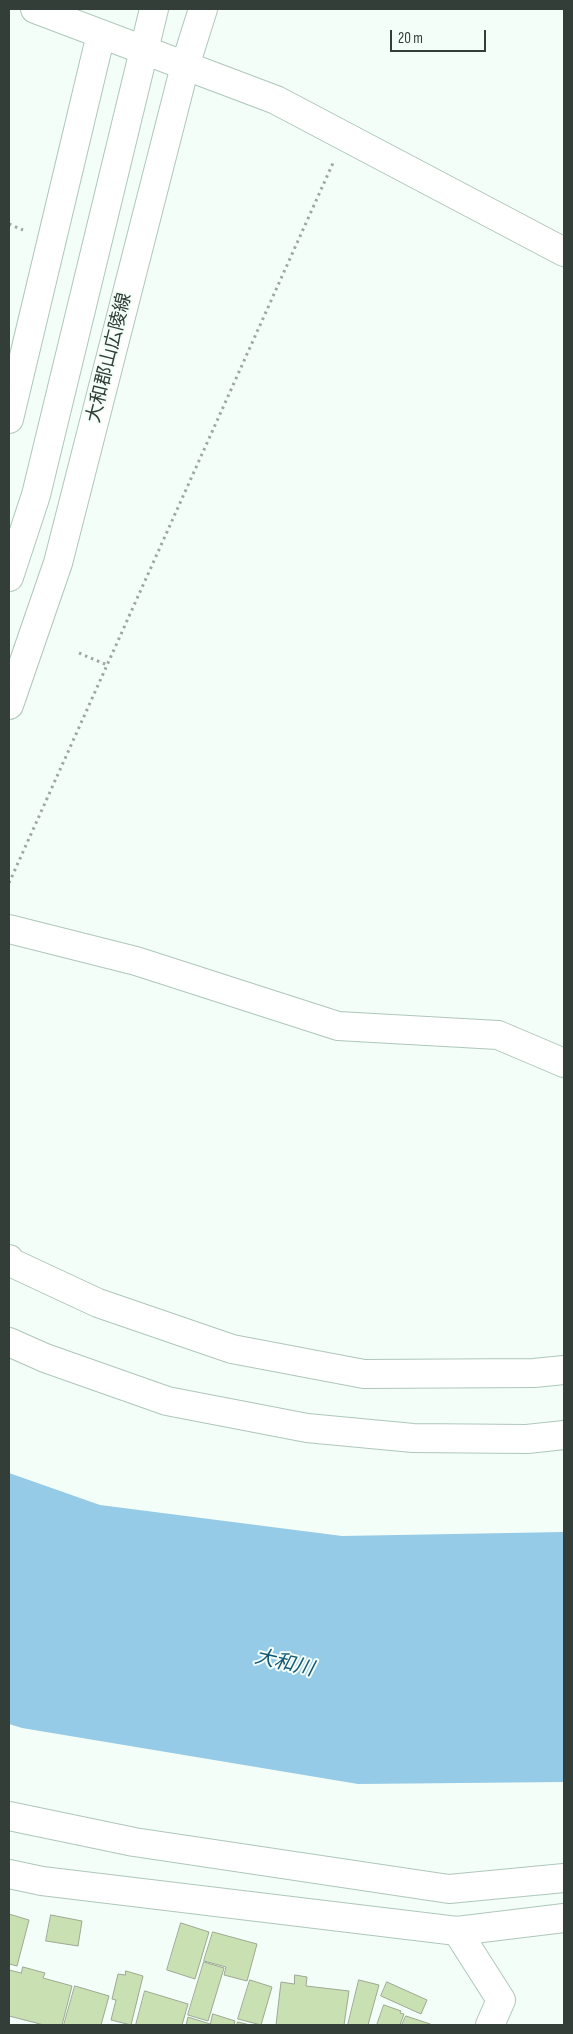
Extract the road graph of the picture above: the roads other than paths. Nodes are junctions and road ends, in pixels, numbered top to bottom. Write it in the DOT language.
graph roads {
  1 [pos="35,9"];
  2 [pos="154,9"];
  3 [pos="203,9"];
  4 [pos="100,34"];
  5 [pos="143,50"];
  6 [pos="185,66"];
  7 [pos="564,252"];
  8 [pos="9,419"];
  9 [pos="9,577"];
  10 [pos="9,705"];
  11 [pos="9,929"];
  12 [pos="564,1062"];
  13 [pos="9,1259"];
  14 [pos="9,1342"];
  15 [pos="564,1370"];
  16 [pos="564,1435"];
  17 [pos="9,1816"];
  18 [pos="9,1874"];
  19 [pos="564,1878"];
  20 [pos="564,1918"];
  21 [pos="457,1931"];
  22 [pos="490,2025"];
  1 -- 4 [label="street"];
  2 -- 5 [label="street, 大和郡山広陵線"];
  3 -- 6 [label="street, 大和郡山広陵線"];
  4 -- 5 [label="street"];
  4 -- 8 [label="street"];
  5 -- 6 [label="street"];
  5 -- 9 [label="street, 大和郡山広陵線"];
  6 -- 7 [label="street"];
  6 -- 10 [label="street, 大和郡山広陵線"];
  11 -- 12 [label="street"];
  13 -- 15 [label="street"];
  14 -- 16 [label="street"];
  17 -- 19 [label="street"];
  18 -- 21 [label="street"];
  20 -- 21 [label="street"];
  21 -- 22 [label="street"];
}
